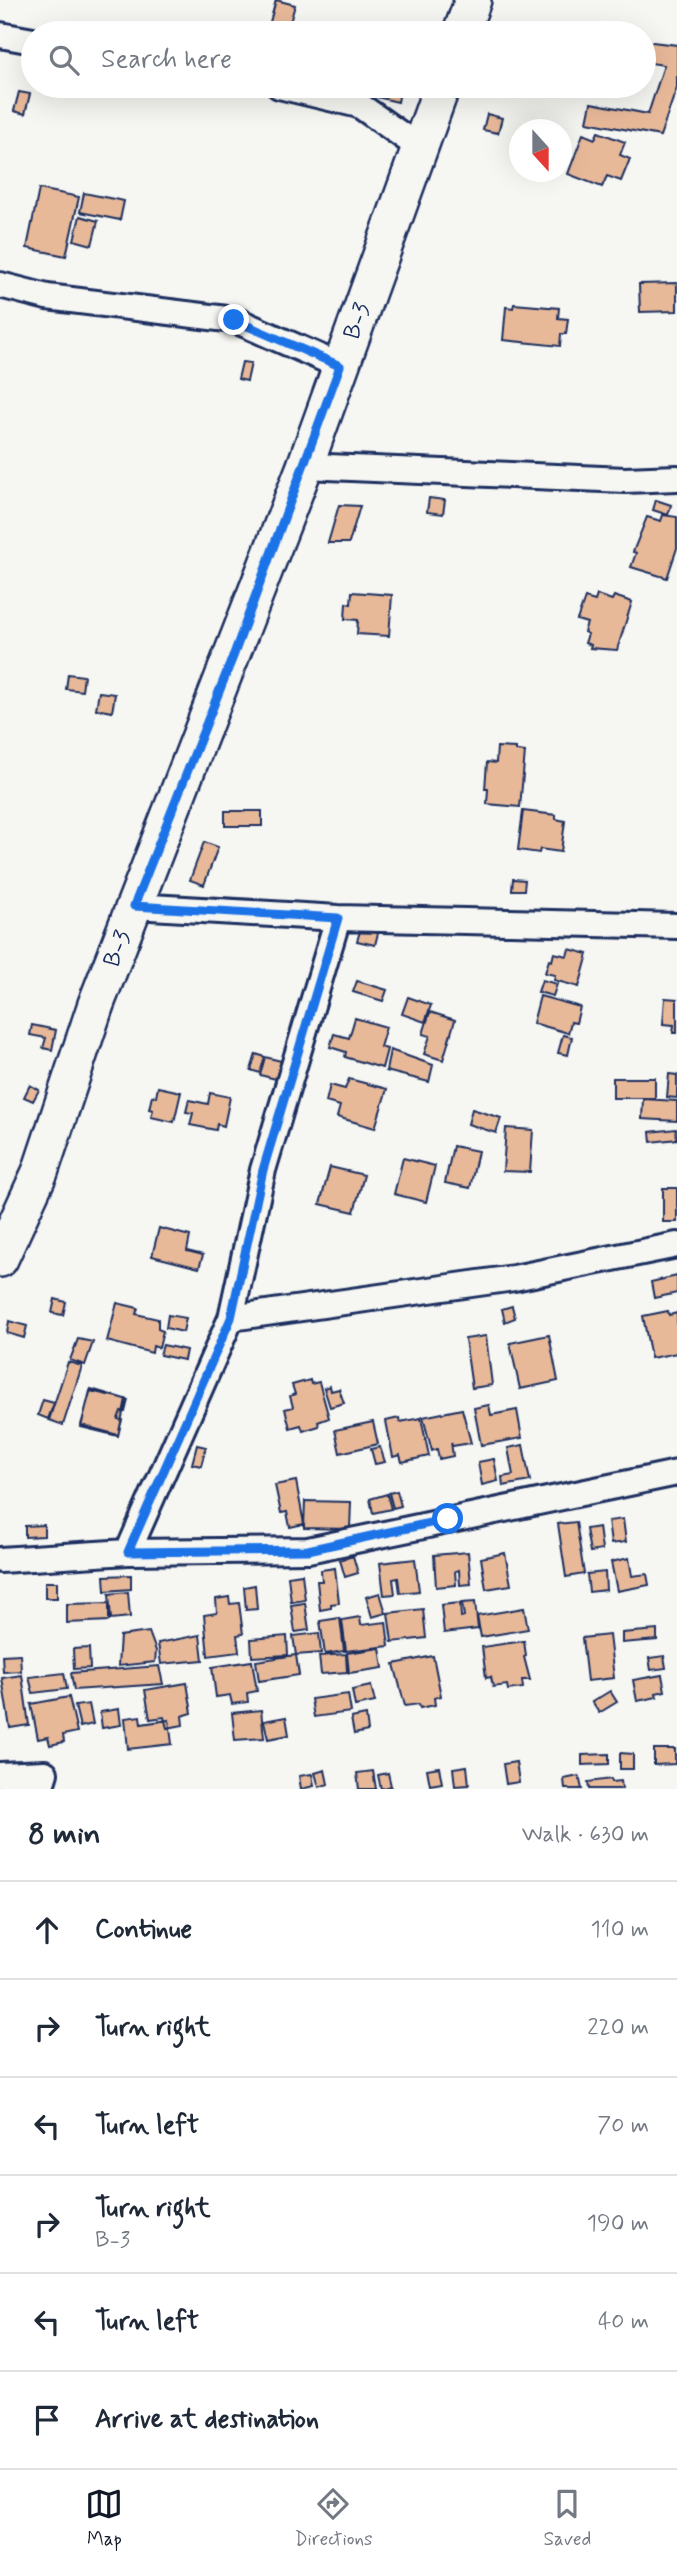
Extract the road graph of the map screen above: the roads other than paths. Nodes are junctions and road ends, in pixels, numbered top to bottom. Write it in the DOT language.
graph roads {
  1 [pos="473,0"];
  2 [pos="465,21"];
  3 [pos="0,35"];
  4 [pos="21,39"];
  5 [pos="332,98"];
  6 [pos="438,98"];
  7 [pos="420,148"];
  8 [pos="0,285"];
  9 [pos="340,366"];
  10 [pos="305,466"];
  11 [pos="677,478"];
  12 [pos="134,906"];
  13 [pos="338,918"];
  14 [pos="677,926"];
  15 [pos="677,1245"];
  16 [pos="0,1259"];
  17 [pos="231,1318"];
  18 [pos="677,1474"];
  19 [pos="128,1552"];
  20 [pos="0,1560"];
  21 [pos="0,1775"];
  22 [pos="40,1789"];
  1 -- 2 [label="main road"];
  3 -- 4 [label="street"];
  5 -- 7 [label="street"];
  6 -- 7 [label="main road, B-3"];
  7 -- 9 [label="main road, B-3"];
  8 -- 9 [label="street"];
  9 -- 10 [label="main road, B-3"];
  10 -- 11 [label="street"];
  10 -- 12 [label="main road, B-3"];
  12 -- 13 [label="street"];
  12 -- 16 [label="main road, B-3"];
  13 -- 14 [label="street"];
  13 -- 17 [label="street"];
  15 -- 17 [label="street"];
  17 -- 19 [label="street"];
  18 -- 19 [label="street"];
  19 -- 20 [label="street"];
  21 -- 22 [label="street"];
}
